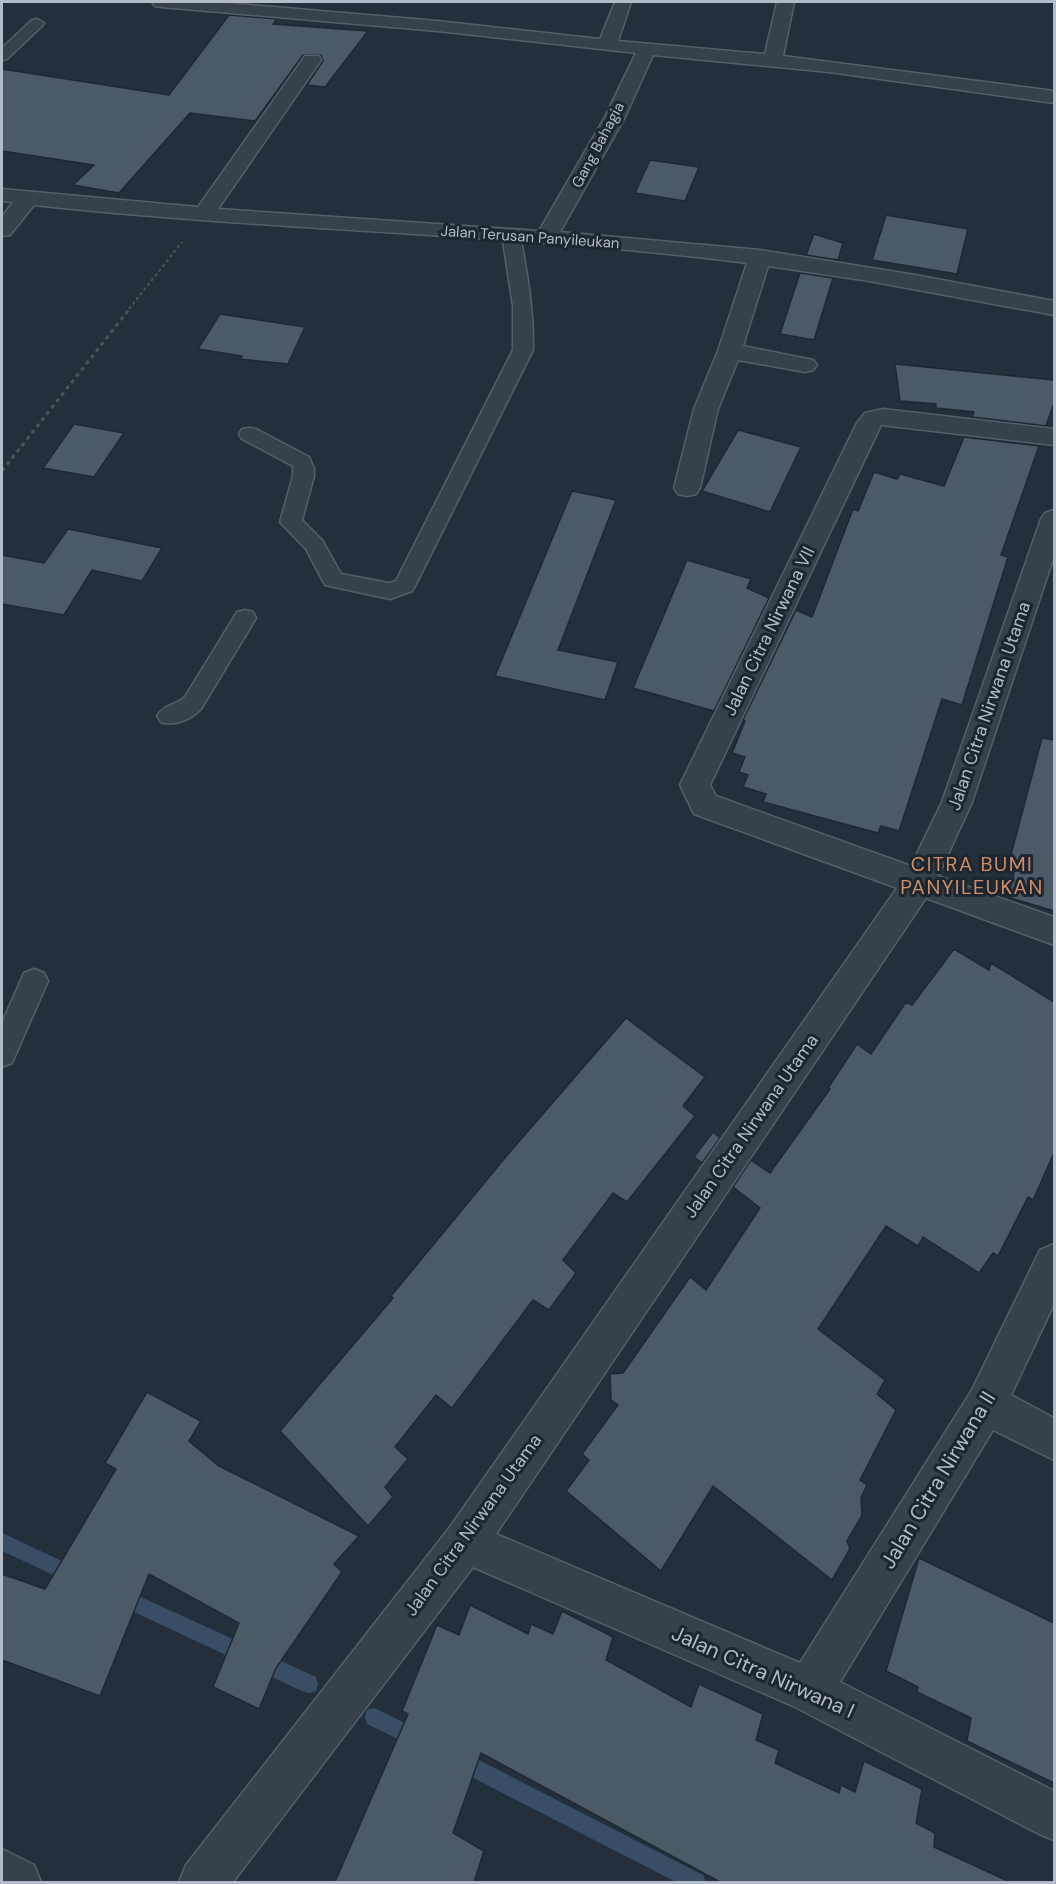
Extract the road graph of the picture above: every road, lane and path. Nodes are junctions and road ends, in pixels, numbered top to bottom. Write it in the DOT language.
graph roads {
  1 [pos="161,2"];
  2 [pos="623,2"];
  3 [pos="786,2"];
  4 [pos="314,9"];
  5 [pos="37,22"];
  6 [pos="607,45"];
  7 [pos="647,49"];
  8 [pos="2,56"];
  9 [pos="312,60"];
  10 [pos="773,60"];
  11 [pos="1054,97"];
  12 [pos="2,195"];
  13 [pos="28,198"];
  14 [pos="203,215"];
  15 [pos="2,230"];
  16 [pos="511,235"];
  17 [pos="546,238"];
  18 [pos="760,257"];
  19 [pos="1054,308"];
  20 [pos="730,351"];
  21 [pos="805,365"];
  22 [pos="249,435"];
  23 [pos="1054,437"];
  24 [pos="2,471"];
  25 [pos="687,488"];
  26 [pos="1054,519"];
  27 [pos="245,618"];
  28 [pos="169,716"];
  29 [pos="918,882"];
  30 [pos="1054,931"];
  31 [pos="34,981"];
  32 [pos="2,1054"];
  33 [pos="1054,1263"];
  34 [pos="986,1404"];
  35 [pos="1054,1440"];
  36 [pos="465,1542"];
  37 [pos="809,1690"];
  38 [pos="1054,1816"];
  39 [pos="2,1873"];
  40 [pos="17,1882"];
  41 [pos="203,1882"];
  1 -- 4 [label="street"];
  2 -- 6 [label="street"];
  3 -- 10 [label="street"];
  4 -- 6 [label="street"];
  5 -- 8 [label="lane"];
  6 -- 7 [label="street"];
  7 -- 10 [label="street"];
  7 -- 17 [label="street, Gang Bahagia"];
  9 -- 14 [label="street"];
  10 -- 11 [label="street"];
  12 -- 13 [label="street, Jalan Terusan Panyileukan"];
  13 -- 14 [label="street, Jalan Terusan Panyileukan"];
  13 -- 15 [label="street"];
  14 -- 16 [label="street, Jalan Terusan Panyileukan"];
  14 -- 24 [label="path"];
  16 -- 17 [label="street, Jalan Terusan Panyileukan"];
  16 -- 22 [label="lane"];
  17 -- 18 [label="street, Jalan Terusan Panyileukan"];
  18 -- 19 [label="street, Jalan Terusan Panyileukan"];
  18 -- 20 [label="street"];
  20 -- 21 [label="street"];
  20 -- 25 [label="street"];
  23 -- 29 [label="street, Jalan Citra Nirwana VII"];
  26 -- 29 [label="street, Jalan Citra Nirwana Utama"];
  27 -- 28 [label="lane"];
  29 -- 30 [label="street"];
  29 -- 36 [label="street, Jalan Citra Nirwana Utama"];
  31 -- 32 [label="lane"];
  33 -- 34 [label="street, Jalan Citra Nirwana II"];
  34 -- 35 [label="street"];
  34 -- 37 [label="street, Jalan Citra Nirwana II"];
  36 -- 37 [label="street, Jalan Citra Nirwana I"];
  36 -- 41 [label="street, Jalan Citra Nirwana Utama"];
  37 -- 38 [label="street, Jalan Citra Nirwana I"];
  39 -- 40 [label="street"];
}
